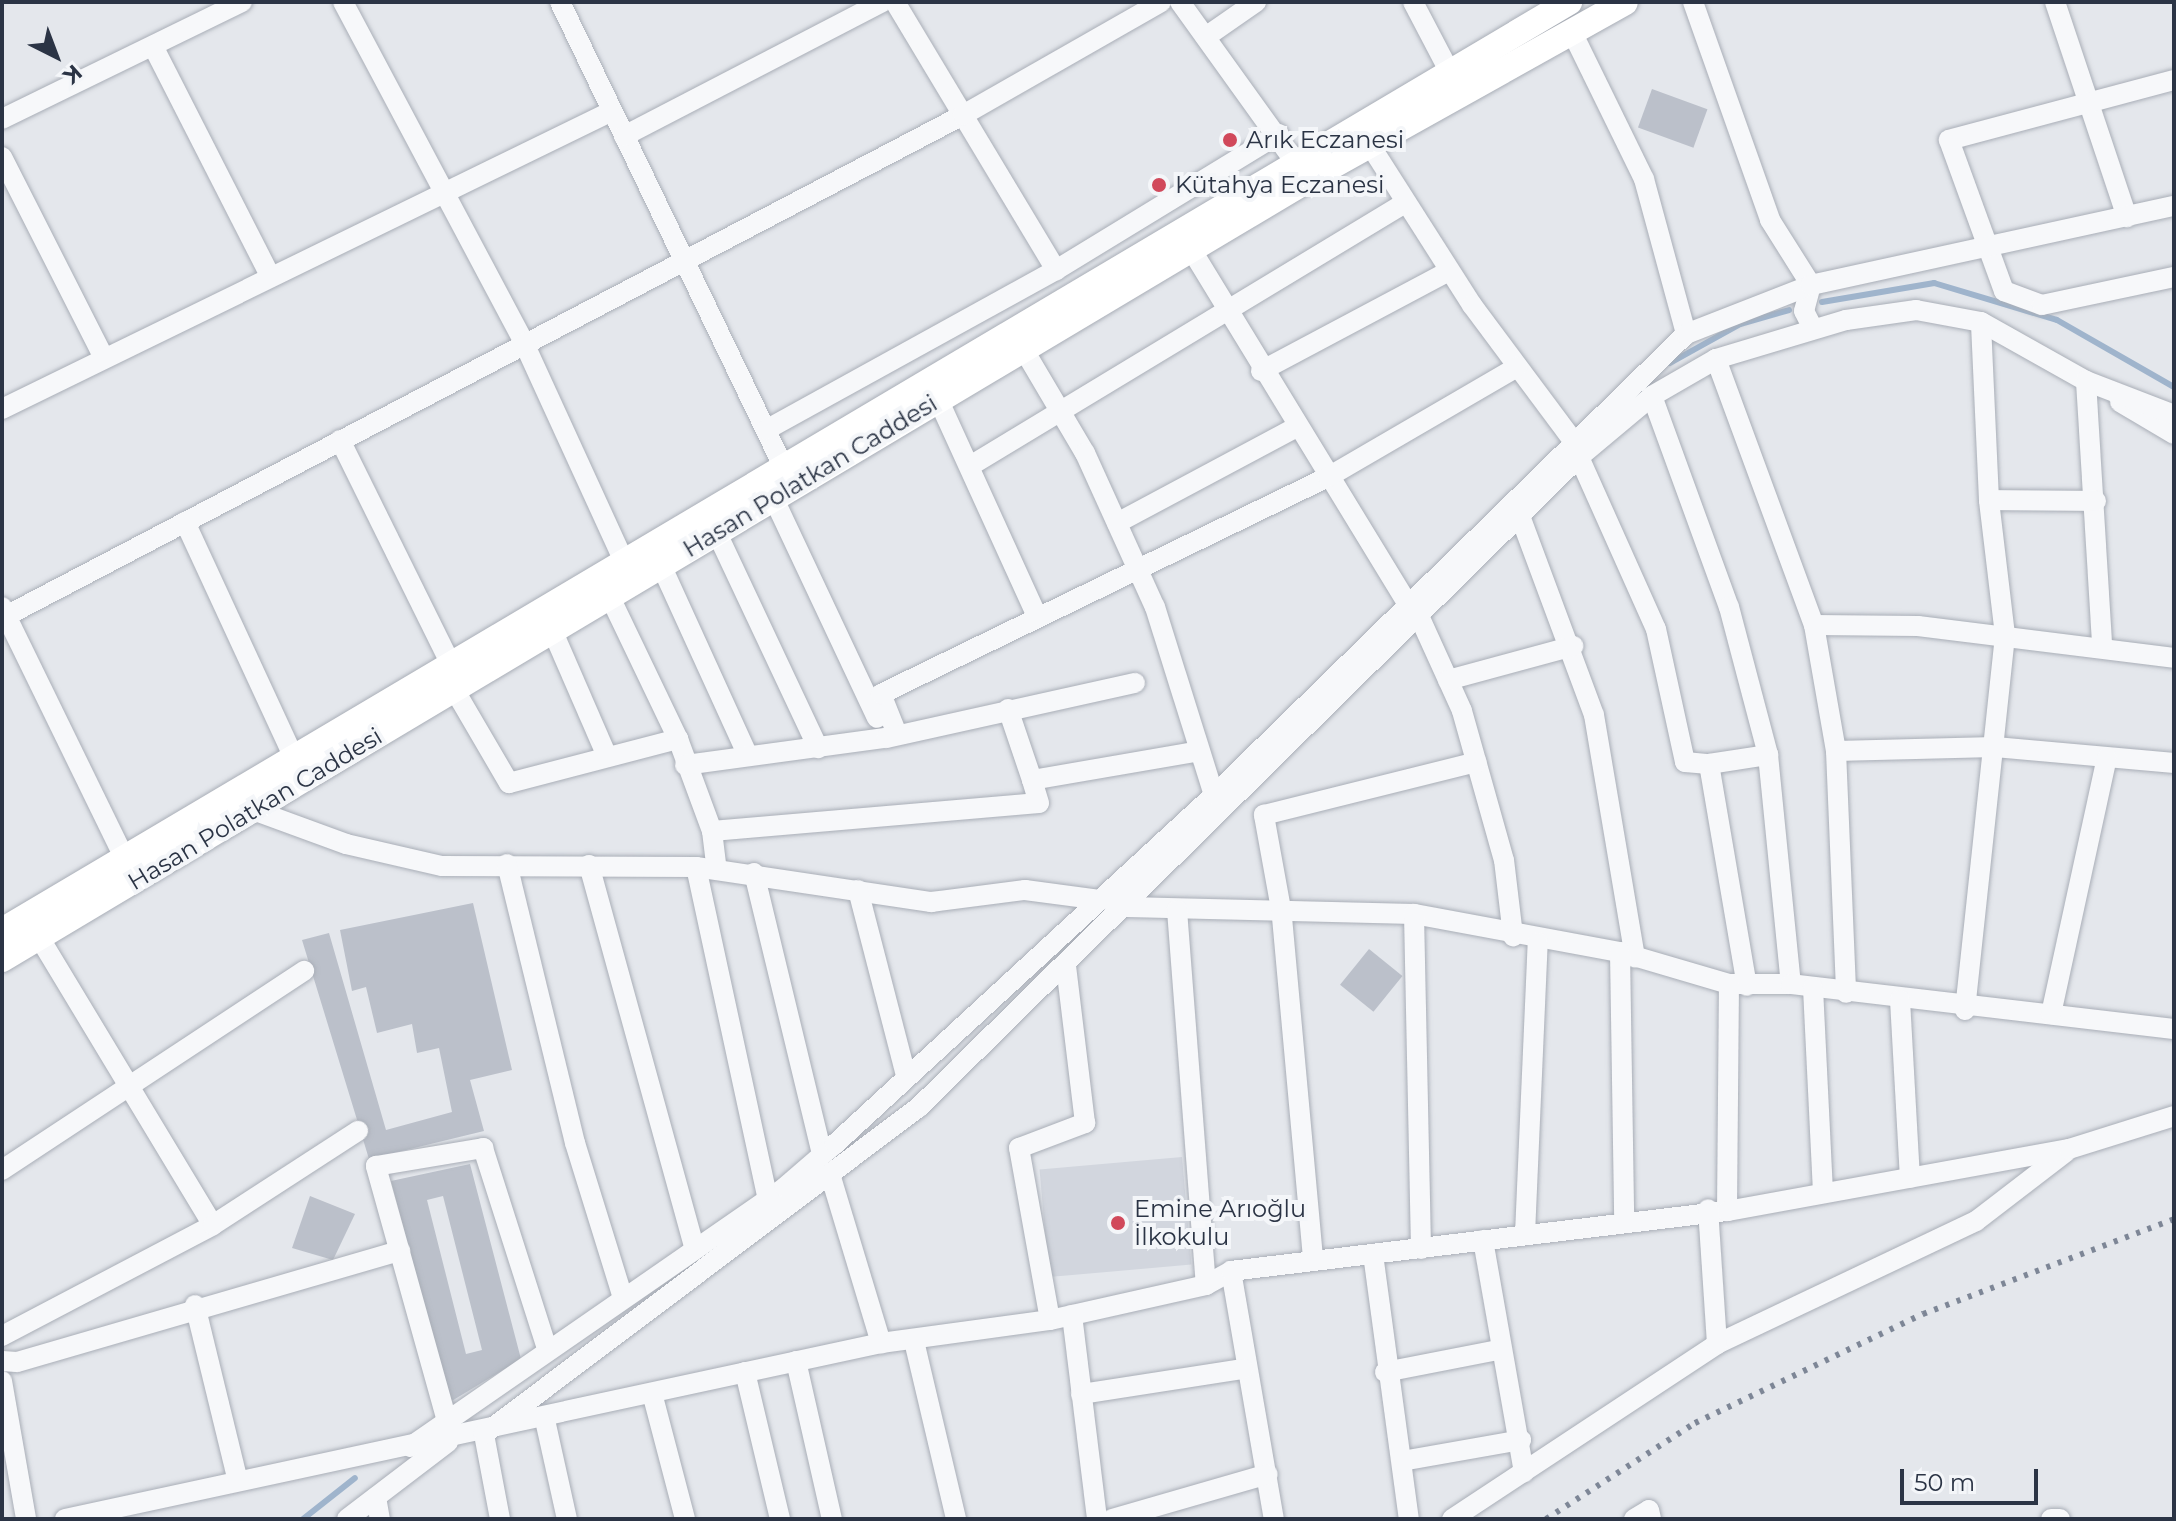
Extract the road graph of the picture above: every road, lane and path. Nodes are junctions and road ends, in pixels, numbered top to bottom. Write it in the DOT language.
graph roads {
  1 [pos="242,2"];
  2 [pos="343,2"];
  3 [pos="560,2"];
  4 [pos="882,2"];
  5 [pos="895,2"];
  6 [pos="1161,2"];
  7 [pos="1180,2"];
  8 [pos="1256,2"];
  9 [pos="1413,2"];
  10 [pos="1569,2"];
  11 [pos="1625,2"];
  12 [pos="1693,2"];
  13 [pos="2055,2"];
  14 [pos="1571,30"];
  15 [pos="1207,36"];
  16 [pos="153,46"];
  17 [pos="1448,69"];
  18 [pos="2174,80"];
  19 [pos="2093,104"];
  20 [pos="612,111"];
  21 [pos="963,115"];
  22 [pos="2,119"];
  23 [pos="1279,134"];
  24 [pos="624,136"];
  25 [pos="1370,145"];
  26 [pos="2,157"];
  27 [pos="1301,170"];
  28 [pos="442,190"];
  29 [pos="1405,203"];
  30 [pos="2174,206"];
  31 [pos="2127,217"];
  32 [pos="1191,249"];
  33 [pos="1986,249"];
  34 [pos="684,260"];
  35 [pos="1056,270"];
  36 [pos="1449,271"];
  37 [pos="270,276"];
  38 [pos="2174,277"];
  39 [pos="1811,285"];
  40 [pos="1226,309"];
  41 [pos="1981,322"];
  42 [pos="1813,329"];
  43 [pos="1686,334"];
  44 [pos="524,343"];
  45 [pos="1024,350"];
  46 [pos="104,358"];
  47 [pos="1716,359"];
  48 [pos="1517,367"];
  49 [pos="1261,371"];
  50 [pos="2086,381"];
  51 [pos="1652,396"];
  52 [pos="938,399"];
  53 [pos="2,409"];
  54 [pos="1059,410"];
  55 [pos="2174,415"];
  56 [pos="1297,427"];
  57 [pos="766,430"];
  58 [pos="2174,434"];
  59 [pos="340,440"];
  60 [pos="1575,448"];
  61 [pos="970,466"];
  62 [pos="784,468"];
  63 [pos="1328,477"];
  64 [pos="773,497"];
  65 [pos="1989,500"];
  66 [pos="2096,501"];
  67 [pos="1520,516"];
  68 [pos="185,522"];
  69 [pos="1117,523"];
  70 [pos="716,531"];
  71 [pos="624,561"];
  72 [pos="661,565"];
  73 [pos="1138,569"];
  74 [pos="609,595"];
  75 [pos="1414,610"];
  76 [pos="4,611"];
  77 [pos="1036,614"];
  78 [pos="1814,625"];
  79 [pos="553,632"];
  80 [pos="2005,635"];
  81 [pos="1573,646"];
  82 [pos="2102,646"];
  83 [pos="2174,658"];
  84 [pos="453,678"];
  85 [pos="1448,680"];
  86 [pos="1135,683"];
  87 [pos="1008,709"];
  88 [pos="892,736"];
  89 [pos="678,739"];
  90 [pos="1995,747"];
  91 [pos="818,748"];
  92 [pos="1200,751"];
  93 [pos="1836,751"];
  94 [pos="606,754"];
  95 [pos="1768,755"];
  96 [pos="748,756"];
  97 [pos="2107,758"];
  98 [pos="295,760"];
  99 [pos="1476,762"];
  100 [pos="2174,763"];
  101 [pos="1709,764"];
  102 [pos="685,765"];
  103 [pos="1032,780"];
  104 [pos="1254,781"];
  105 [pos="1214,795"];
  106 [pos="256,811"];
  107 [pos="1264,815"];
  108 [pos="712,831"];
  109 [pos="124,857"];
  110 [pos="507,864"];
  111 [pos="589,865"];
  112 [pos="706,868"];
  113 [pos="754,873"];
  114 [pos="858,890"];
  115 [pos="1101,900"];
  116 [pos="1127,907"];
  117 [pos="1281,909"];
  118 [pos="1177,910"];
  119 [pos="1414,914"];
  120 [pos="2,931"];
  121 [pos="1513,936"];
  122 [pos="39,937"];
  123 [pos="1538,942"];
  124 [pos="1627,955"];
  125 [pos="2,959"];
  126 [pos="1066,965"];
  127 [pos="304,971"];
  128 [pos="1791,984"];
  129 [pos="1738,985"];
  130 [pos="1813,988"];
  131 [pos="1846,993"];
  132 [pos="1900,1000"];
  133 [pos="1965,1010"];
  134 [pos="2051,1014"];
  135 [pos="2174,1029"];
  136 [pos="906,1076"];
  137 [pos="132,1088"];
  138 [pos="2174,1116"];
  139 [pos="358,1131"];
  140 [pos="2069,1149"];
  141 [pos="826,1165"];
  142 [pos="2,1170"];
  143 [pos="1910,1178"];
  144 [pos="1823,1190"];
  145 [pos="768,1199"];
  146 [pos="1718,1210"];
  147 [pos="1624,1220"];
  148 [pos="213,1225"];
  149 [pos="1525,1234"];
  150 [pos="1483,1240"];
  151 [pos="694,1247"];
  152 [pos="1421,1249"];
  153 [pos="400,1251"];
  154 [pos="1373,1254"];
  155 [pos="1313,1258"];
  156 [pos="1231,1271"];
  157 [pos="1206,1285"];
  158 [pos="622,1295"];
  159 [pos="195,1305"];
  160 [pos="1072,1315"];
  161 [pos="1050,1320"];
  162 [pos="2,1336"];
  163 [pos="914,1341"];
  164 [pos="881,1343"];
  165 [pos="1717,1344"];
  166 [pos="547,1349"];
  167 [pos="1498,1350"];
  168 [pos="2,1361"];
  169 [pos="796,1361"];
  170 [pos="1243,1369"];
  171 [pos="745,1372"];
  172 [pos="1385,1372"];
  173 [pos="2,1381"];
  174 [pos="652,1393"];
  175 [pos="1081,1394"];
  176 [pos="545,1420"];
  177 [pos="449,1430"];
  178 [pos="484,1434"];
  179 [pos="1521,1440"];
  180 [pos="1402,1461"];
  181 [pos="1524,1472"];
  182 [pos="1268,1474"];
  183 [pos="238,1481"];
  184 [pos="376,1497"];
  185 [pos="26,1519"];
  186 [pos="65,1519"];
  187 [pos="347,1519"];
  188 [pos="380,1519"];
  189 [pos="500,1519"];
  190 [pos="567,1519"];
  191 [pos="685,1519"];
  192 [pos="780,1519"];
  193 [pos="832,1519"];
  194 [pos="956,1519"];
  195 [pos="1097,1519"];
  196 [pos="1112,1519"];
  197 [pos="1274,1519"];
  198 [pos="1409,1519"];
  199 [pos="1452,1519"];
  200 [pos="1634,1519"];
  201 [pos="1651,1519"];
  202 [pos="2051,1519"];
  203 [pos="2060,1519"];
  1 -- 16 [label="street"];
  2 -- 28 [label="street"];
  3 -- 20 [label="street"];
  4 -- 24 [label="street"];
  5 -- 21 [label="street"];
  6 -- 21 [label="street"];
  7 -- 15 [label="street"];
  8 -- 15 [label="street"];
  9 -- 17 [label="street"];
  10 -- 17 [label="main road, Hasan Polatkan Caddesi"];
  11 -- 14 [label="main road, Hasan Polatkan Caddesi"];
  12 -- 39 [label="street"];
  13 -- 19 [label="street"];
  14 -- 25 [label="main road, Hasan Polatkan Caddesi"];
  14 -- 43 [label="street"];
  15 -- 23 [label="street"];
  16 -- 22 [label="street"];
  16 -- 37 [label="street"];
  17 -- 27 [label="main road, Hasan Polatkan Caddesi"];
  18 -- 19 [label="street"];
  19 -- 31 [label="street"];
  19 -- 33 [label="street"];
  20 -- 24 [label="street"];
  20 -- 28 [label="street"];
  21 -- 34 [label="street"];
  21 -- 35 [label="street"];
  23 -- 27 [label="street"];
  23 -- 35 [label="street"];
  24 -- 34 [label="street"];
  25 -- 27 [label="main road, Hasan Polatkan Caddesi"];
  25 -- 29 [label="street"];
  26 -- 46 [label="street"];
  27 -- 32 [label="main road, Hasan Polatkan Caddesi"];
  27 -- 62 [label="main road, Hasan Polatkan Caddesi"];
  28 -- 37 [label="street"];
  28 -- 44 [label="street"];
  29 -- 36 [label="street"];
  29 -- 40 [label="street"];
  30 -- 31 [label="street"];
  31 -- 33 [label="street"];
  32 -- 40 [label="street"];
  32 -- 45 [label="main road, Hasan Polatkan Caddesi"];
  33 -- 38 [label="street"];
  33 -- 39 [label="street"];
  34 -- 44 [label="street"];
  34 -- 57 [label="street"];
  35 -- 57 [label="street"];
  36 -- 48 [label="street"];
  36 -- 49 [label="street"];
  37 -- 46 [label="street"];
  39 -- 42 [label="street"];
  39 -- 43 [label="street"];
  40 -- 49 [label="street"];
  40 -- 54 [label="street"];
  41 -- 42 [label="street"];
  41 -- 50 [label="street"];
  41 -- 65 [label="street"];
  42 -- 47 [label="street"];
  43 -- 60 [label="street"];
  44 -- 59 [label="street"];
  44 -- 71 [label="street"];
  45 -- 52 [label="main road, Hasan Polatkan Caddesi"];
  45 -- 54 [label="street"];
  46 -- 53 [label="street"];
  47 -- 51 [label="street"];
  47 -- 78 [label="street"];
  48 -- 60 [label="street"];
  48 -- 63 [label="street"];
  49 -- 56 [label="street"];
  50 -- 55 [label="street"];
  50 -- 58 [label="street"];
  50 -- 66 [label="street"];
  51 -- 60 [label="street"];
  51 -- 95 [label="street"];
  52 -- 61 [label="street"];
  52 -- 64 [label="main road, Hasan Polatkan Caddesi"];
  54 -- 61 [label="street"];
  54 -- 69 [label="street"];
  56 -- 63 [label="street"];
  56 -- 69 [label="street"];
  57 -- 62 [label="street"];
  59 -- 68 [label="street"];
  59 -- 84 [label="street"];
  60 -- 67 [label="street"];
  60 -- 75 [label="street"];
  60 -- 101 [label="street"];
  61 -- 77 [label="street"];
  62 -- 71 [label="main road, Hasan Polatkan Caddesi"];
  63 -- 73 [label="street"];
  63 -- 75 [label="street"];
  64 -- 70 [label="main road, Hasan Polatkan Caddesi"];
  64 -- 88 [label="street"];
  65 -- 66 [label="street"];
  65 -- 80 [label="street"];
  66 -- 82 [label="street"];
  67 -- 75 [label="street"];
  67 -- 81 [label="street"];
  68 -- 76 [label="street"];
  68 -- 98 [label="street"];
  69 -- 73 [label="street"];
  70 -- 72 [label="main road, Hasan Polatkan Caddesi"];
  70 -- 91 [label="street"];
  71 -- 84 [label="main road, Hasan Polatkan Caddesi"];
  72 -- 74 [label="main road, Hasan Polatkan Caddesi"];
  72 -- 96 [label="street"];
  73 -- 77 [label="street"];
  73 -- 92 [label="street"];
  74 -- 79 [label="main road, Hasan Polatkan Caddesi"];
  74 -- 89 [label="street"];
  75 -- 85 [label="street"];
  75 -- 104 [label="street"];
  75 -- 105 [label="street"];
  76 -- 109 [label="street"];
  77 -- 88 [label="street"];
  78 -- 80 [label="street"];
  78 -- 93 [label="street"];
  79 -- 84 [label="main road, Hasan Polatkan Caddesi"];
  79 -- 94 [label="street"];
  80 -- 82 [label="street"];
  80 -- 90 [label="street"];
  81 -- 85 [label="street"];
  81 -- 124 [label="street"];
  82 -- 83 [label="street"];
  84 -- 94 [label="street"];
  84 -- 98 [label="main road, Hasan Polatkan Caddesi"];
  84 -- 106 [label="main road, Hasan Polatkan Caddesi"];
  85 -- 99 [label="street"];
  86 -- 87 [label="street"];
  87 -- 88 [label="street"];
  87 -- 103 [label="street"];
  88 -- 91 [label="street"];
  89 -- 94 [label="street"];
  89 -- 102 [label="street"];
  90 -- 93 [label="street"];
  90 -- 97 [label="street"];
  90 -- 133 [label="street"];
  91 -- 96 [label="street"];
  92 -- 103 [label="street"];
  92 -- 105 [label="street"];
  93 -- 131 [label="street"];
  95 -- 101 [label="street"];
  95 -- 128 [label="street"];
  96 -- 102 [label="street"];
  97 -- 100 [label="street"];
  97 -- 134 [label="street"];
  98 -- 109 [label="main road, Hasan Polatkan Caddesi"];
  99 -- 107 [label="street"];
  99 -- 121 [label="street"];
  101 -- 129 [label="street"];
  102 -- 108 [label="street"];
  103 -- 108 [label="street"];
  104 -- 107 [label="street"];
  104 -- 116 [label="street"];
  105 -- 115 [label="street"];
  106 -- 110 [label="street"];
  106 -- 122 [label="main road, Hasan Polatkan Caddesi"];
  107 -- 117 [label="street"];
  108 -- 112 [label="street"];
  109 -- 120 [label="main road, Hasan Polatkan Caddesi"];
  110 -- 111 [label="street"];
  110 -- 158 [label="street"];
  111 -- 112 [label="street"];
  111 -- 151 [label="street"];
  112 -- 113 [label="street"];
  112 -- 145 [label="street"];
  113 -- 114 [label="street"];
  113 -- 141 [label="street"];
  114 -- 115 [label="street"];
  114 -- 136 [label="street"];
  115 -- 136 [label="street"];
  116 -- 118 [label="street"];
  116 -- 126 [label="street"];
  117 -- 118 [label="street"];
  117 -- 119 [label="street"];
  117 -- 155 [label="street"];
  118 -- 157 [label="street"];
  119 -- 121 [label="street"];
  119 -- 152 [label="street"];
  121 -- 123 [label="street"];
  122 -- 125 [label="main road, Hasan Polatkan Caddesi"];
  122 -- 137 [label="street"];
  123 -- 124 [label="street"];
  123 -- 149 [label="street"];
  124 -- 129 [label="street"];
  124 -- 147 [label="street"];
  126 -- 141 [label="street"];
  126 -- 161 [label="street"];
  127 -- 137 [label="street"];
  128 -- 129 [label="street"];
  128 -- 130 [label="street"];
  129 -- 146 [label="street"];
  130 -- 131 [label="street"];
  130 -- 144 [label="street"];
  131 -- 132 [label="street"];
  132 -- 133 [label="street"];
  132 -- 143 [label="street"];
  133 -- 134 [label="street"];
  134 -- 135 [label="street"];
  136 -- 141 [label="street"];
  137 -- 142 [label="street"];
  137 -- 148 [label="street"];
  138 -- 140 [label="street"];
  139 -- 148 [label="street"];
  140 -- 143 [label="street"];
  140 -- 165 [label="street"];
  141 -- 145 [label="street"];
  141 -- 164 [label="street"];
  141 -- 178 [label="street"];
  143 -- 144 [label="street"];
  144 -- 146 [label="street"];
  145 -- 151 [label="street"];
  146 -- 147 [label="street"];
  146 -- 165 [label="street"];
  147 -- 149 [label="street"];
  148 -- 162 [label="street"];
  149 -- 150 [label="street"];
  150 -- 152 [label="street"];
  150 -- 167 [label="street"];
  151 -- 158 [label="street"];
  152 -- 154 [label="street"];
  153 -- 159 [label="street"];
  153 -- 166 [label="street"];
  153 -- 177 [label="street"];
  154 -- 155 [label="street"];
  154 -- 172 [label="street"];
  155 -- 156 [label="street"];
  156 -- 157 [label="street"];
  156 -- 170 [label="street"];
  157 -- 160 [label="street"];
  158 -- 166 [label="street"];
  159 -- 168 [label="street"];
  159 -- 183 [label="street"];
  160 -- 161 [label="street"];
  160 -- 175 [label="street"];
  161 -- 163 [label="street"];
  163 -- 164 [label="street"];
  163 -- 194 [label="street"];
  164 -- 169 [label="street"];
  165 -- 181 [label="street"];
  166 -- 177 [label="street"];
  167 -- 172 [label="street"];
  167 -- 179 [label="street"];
  169 -- 171 [label="street"];
  169 -- 193 [label="street"];
  170 -- 175 [label="street"];
  170 -- 182 [label="street"];
  171 -- 174 [label="street"];
  171 -- 192 [label="street"];
  172 -- 180 [label="street"];
  173 -- 185 [label="street"];
  174 -- 176 [label="street"];
  174 -- 191 [label="street"];
  175 -- 195 [label="street"];
  176 -- 178 [label="street"];
  176 -- 190 [label="street"];
  177 -- 178 [label="street"];
  177 -- 183 [label="street"];
  177 -- 184 [label="street"];
  178 -- 189 [label="street"];
  179 -- 180 [label="street"];
  179 -- 181 [label="street"];
  180 -- 198 [label="street"];
  181 -- 199 [label="street"];
  182 -- 196 [label="street"];
  182 -- 197 [label="street"];
  183 -- 186 [label="street"];
  184 -- 187 [label="street"];
  184 -- 188 [label="street"];
  200 -- 201 [label="street"];
  202 -- 203 [label="street"];
}
